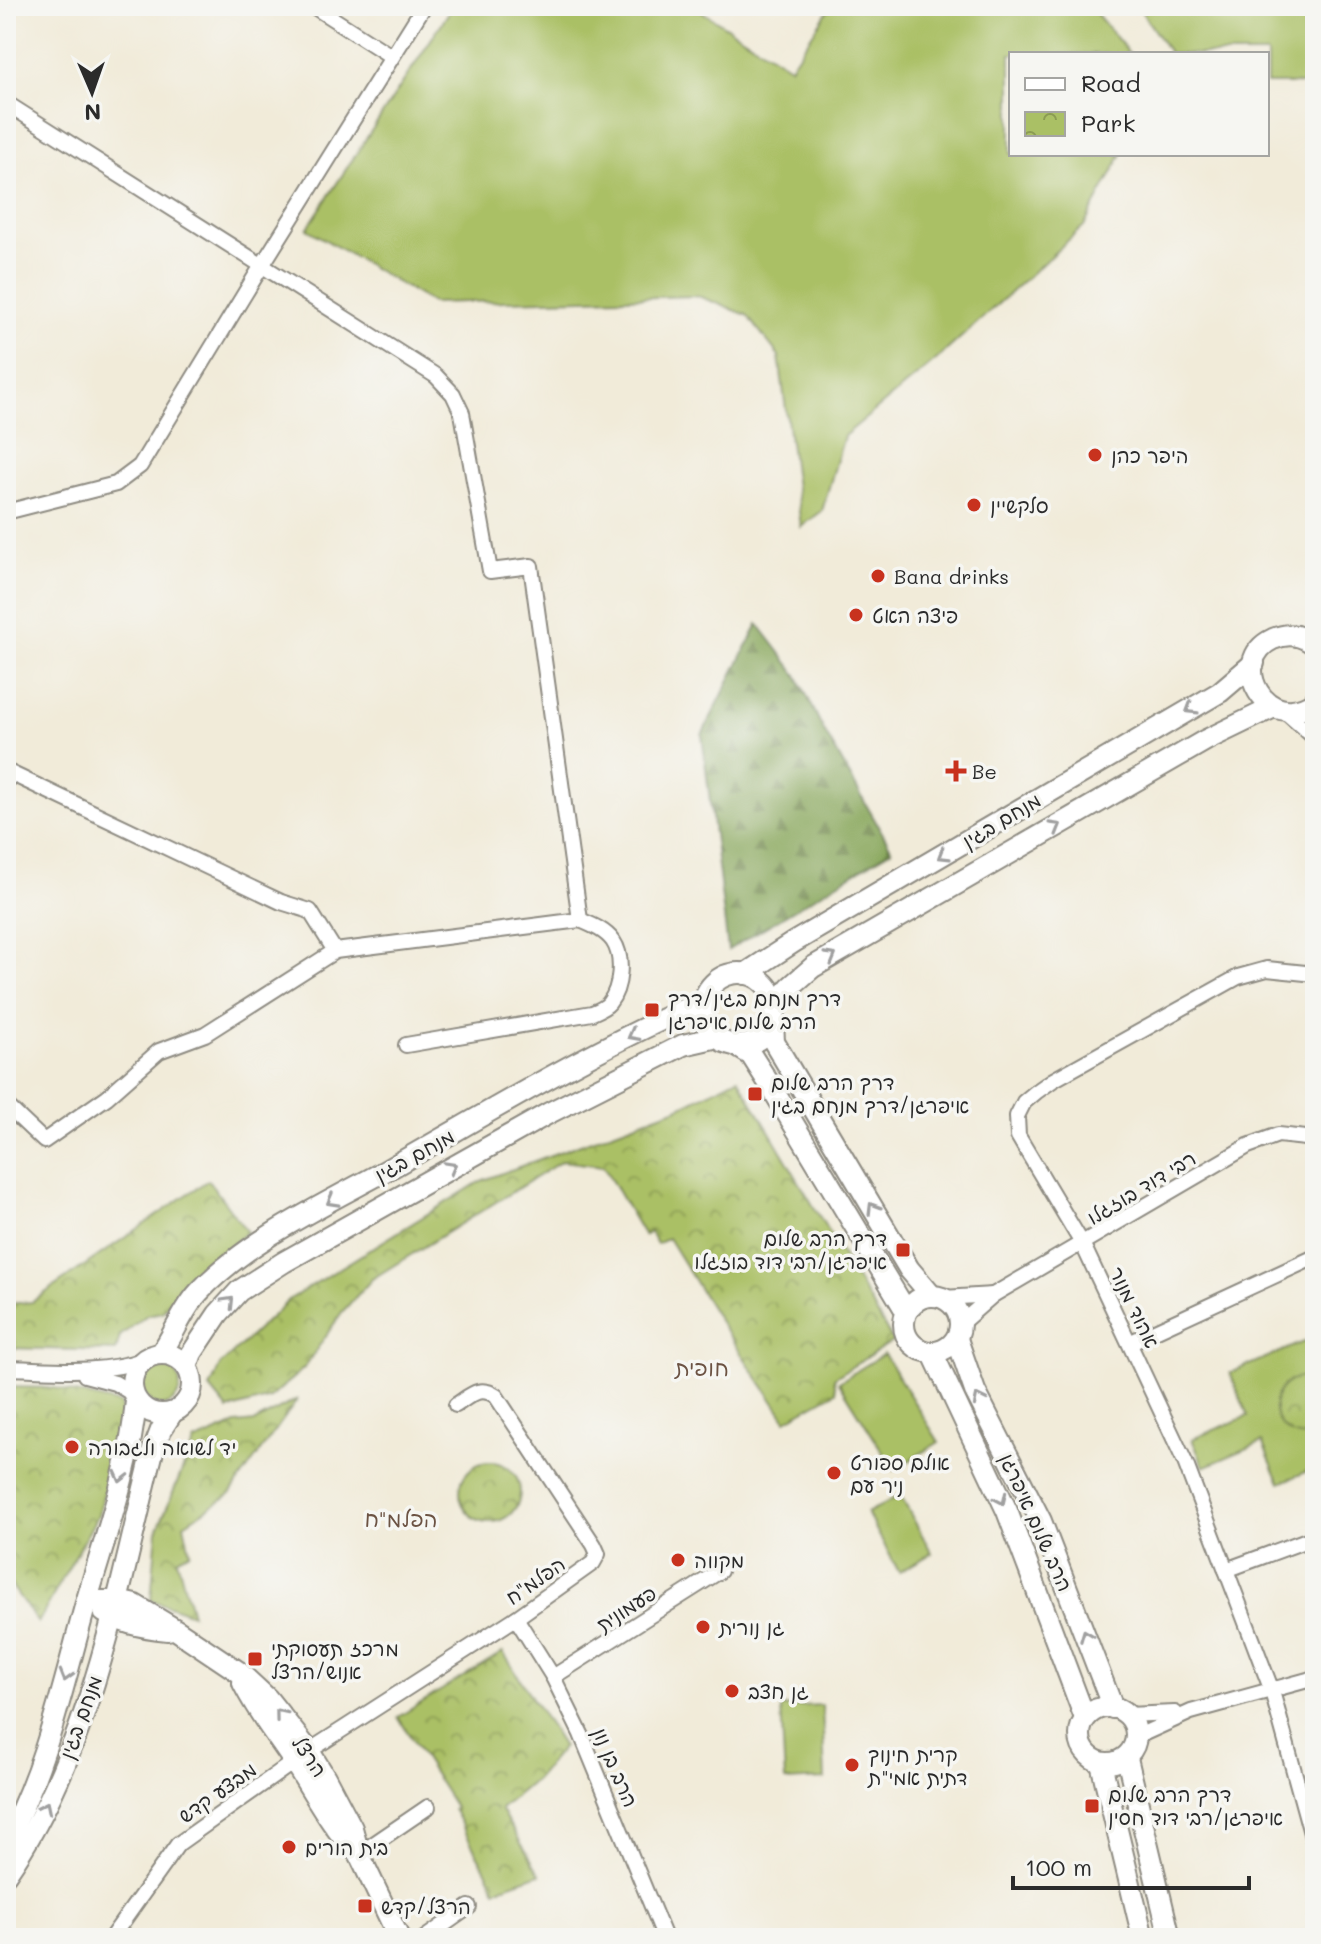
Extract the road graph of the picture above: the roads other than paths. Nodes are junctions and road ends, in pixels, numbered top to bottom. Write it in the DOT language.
graph roads {
  1 [pos="313,6"];
  2 [pos="424,6"];
  3 [pos="391,56"];
  4 [pos="6,103"];
  5 [pos="261,267"];
  6 [pos="6,512"];
  7 [pos="1312,639"];
  8 [pos="1254,663"];
  9 [pos="1315,701"];
  10 [pos="1279,708"];
  11 [pos="1315,738"];
  12 [pos="6,771"];
  13 [pos="580,920"];
  14 [pos="335,951"];
  15 [pos="745,974"];
  16 [pos="1315,974"];
  17 [pos="703,1001"];
  18 [pos="774,1016"];
  19 [pos="726,1041"];
  20 [pos="406,1045"];
  21 [pos="6,1105"];
  22 [pos="1315,1138"];
  23 [pos="1083,1245"];
  24 [pos="1315,1257"];
  25 [pos="993,1295"];
  26 [pos="938,1297"];
  27 [pos="906,1311"];
  28 [pos="958,1331"];
  29 [pos="1131,1342"];
  30 [pos="932,1352"];
  31 [pos="152,1356"];
  32 [pos="187,1367"];
  33 [pos="6,1368"];
  34 [pos="73,1372"];
  35 [pos="135,1397"];
  36 [pos="456,1405"];
  37 [pos="172,1413"];
  38 [pos="1315,1537"];
  39 [pos="1226,1570"];
  40 [pos="720,1571"];
  41 [pos="87,1601"];
  42 [pos="115,1610"];
  43 [pos="516,1618"];
  44 [pos="553,1677"];
  45 [pos="1315,1678"];
  46 [pos="1272,1691"];
  47 [pos="1120,1712"];
  48 [pos="1191,1712"];
  49 [pos="1085,1718"];
  50 [pos="1136,1737"];
  51 [pos="301,1756"];
  52 [pos="1127,1758"];
  53 [pos="1101,1763"];
  54 [pos="428,1807"];
  55 [pos="1309,1808"];
  56 [pos="6,1841"];
  57 [pos="1315,1848"];
  58 [pos="359,1854"];
  59 [pos="6,1874"];
  60 [pos="469,1907"];
  61 [pos="111,1938"];
  62 [pos="399,1938"];
  63 [pos="425,1938"];
  64 [pos="665,1938"];
  65 [pos="1143,1938"];
  66 [pos="1170,1938"];
  1 -- 3 [label="street"];
  2 -- 3 [label="street"];
  3 -- 5 [label="street"];
  4 -- 5 [label="street"];
  5 -- 6 [label="street"];
  5 -- 13 [label="street"];
  7 -- 8 [label="main road, מנחם בגין"];
  8 -- 10 [label="main road"];
  8 -- 15 [label="main road, מנחם בגין, one-way"];
  9 -- 10 [label="main road, מנחם בגין"];
  10 -- 11 [label="street"];
  18 -- 10 [label="main road, מנחם בגין, one-way"];
  12 -- 14 [label="street"];
  13 -- 14 [label="street"];
  13 -- 20 [label="street"];
  14 -- 21 [label="street"];
  15 -- 17 [label="main road"];
  15 -- 18 [label="main road"];
  16 -- 23 [label="street, אהוד מנור"];
  17 -- 19 [label="main road"];
  17 -- 31 [label="main road, מנחם בגין, one-way"];
  18 -- 19 [label="main road"];
  26 -- 18 [label="main road, one-way"];
  19 -- 27 [label="main road"];
  32 -- 19 [label="main road, מנחם בגין, one-way"];
  22 -- 23 [label="street, רבי דוד בוזגלו"];
  23 -- 25 [label="street, רבי דוד בוזגלו"];
  23 -- 29 [label="street, אהוד מנור"];
  24 -- 29 [label="street"];
  25 -- 26 [label="street, רבי דוד בוזגלו"];
  25 -- 28 [label="street, רבי דוד בוזגלו"];
  26 -- 27 [label="main road"];
  26 -- 28 [label="main road"];
  27 -- 30 [label="main road"];
  28 -- 30 [label="main road"];
  47 -- 28 [label="main road, הרב שלום איפרגן, one-way"];
  29 -- 39 [label="street, אהוד מנור"];
  30 -- 49 [label="main road, הרב שלום איפרגן, one-way"];
  31 -- 32 [label="main road"];
  31 -- 34 [label="street"];
  31 -- 35 [label="main road"];
  32 -- 37 [label="main road"];
  33 -- 34 [label="street"];
  34 -- 35 [label="street"];
  35 -- 37 [label="main road"];
  35 -- 41 [label="main road, מנחם בגין, one-way"];
  36 -- 43 [label="street, הפלמ\"ח"];
  37 -- 42 [label="main road, מנחם בגין"];
  38 -- 39 [label="street"];
  39 -- 46 [label="street, אהוד מנור"];
  40 -- 44 [label="street, פעמונית"];
  41 -- 42 [label="main road, הרצל"];
  41 -- 56 [label="main road, מנחם בגין, one-way"];
  42 -- 51 [label="main road, הרצל"];
  59 -- 42 [label="main road, מנחם בגין, one-way"];
  43 -- 44 [label="street, הרב בן נון"];
  43 -- 51 [label="street, הפלמ\"ח"];
  44 -- 64 [label="street, הרב בן נון"];
  45 -- 46 [label="street"];
  46 -- 48 [label="street"];
  46 -- 55 [label="street, אהוד מנור"];
  47 -- 48 [label="street"];
  47 -- 49 [label="main road"];
  47 -- 50 [label="main road"];
  48 -- 50 [label="street"];
  49 -- 53 [label="main road"];
  50 -- 52 [label="main road"];
  51 -- 58 [label="main road, הרצל"];
  51 -- 61 [label="street, מבצע קדש"];
  52 -- 53 [label="main road"];
  52 -- 66 [label="main road"];
  53 -- 65 [label="main road"];
  54 -- 58 [label="street"];
  55 -- 57 [label="street, אהוד מנור"];
  58 -- 62 [label="main road, הרצל"];
  60 -- 63 [label="street"];
}
